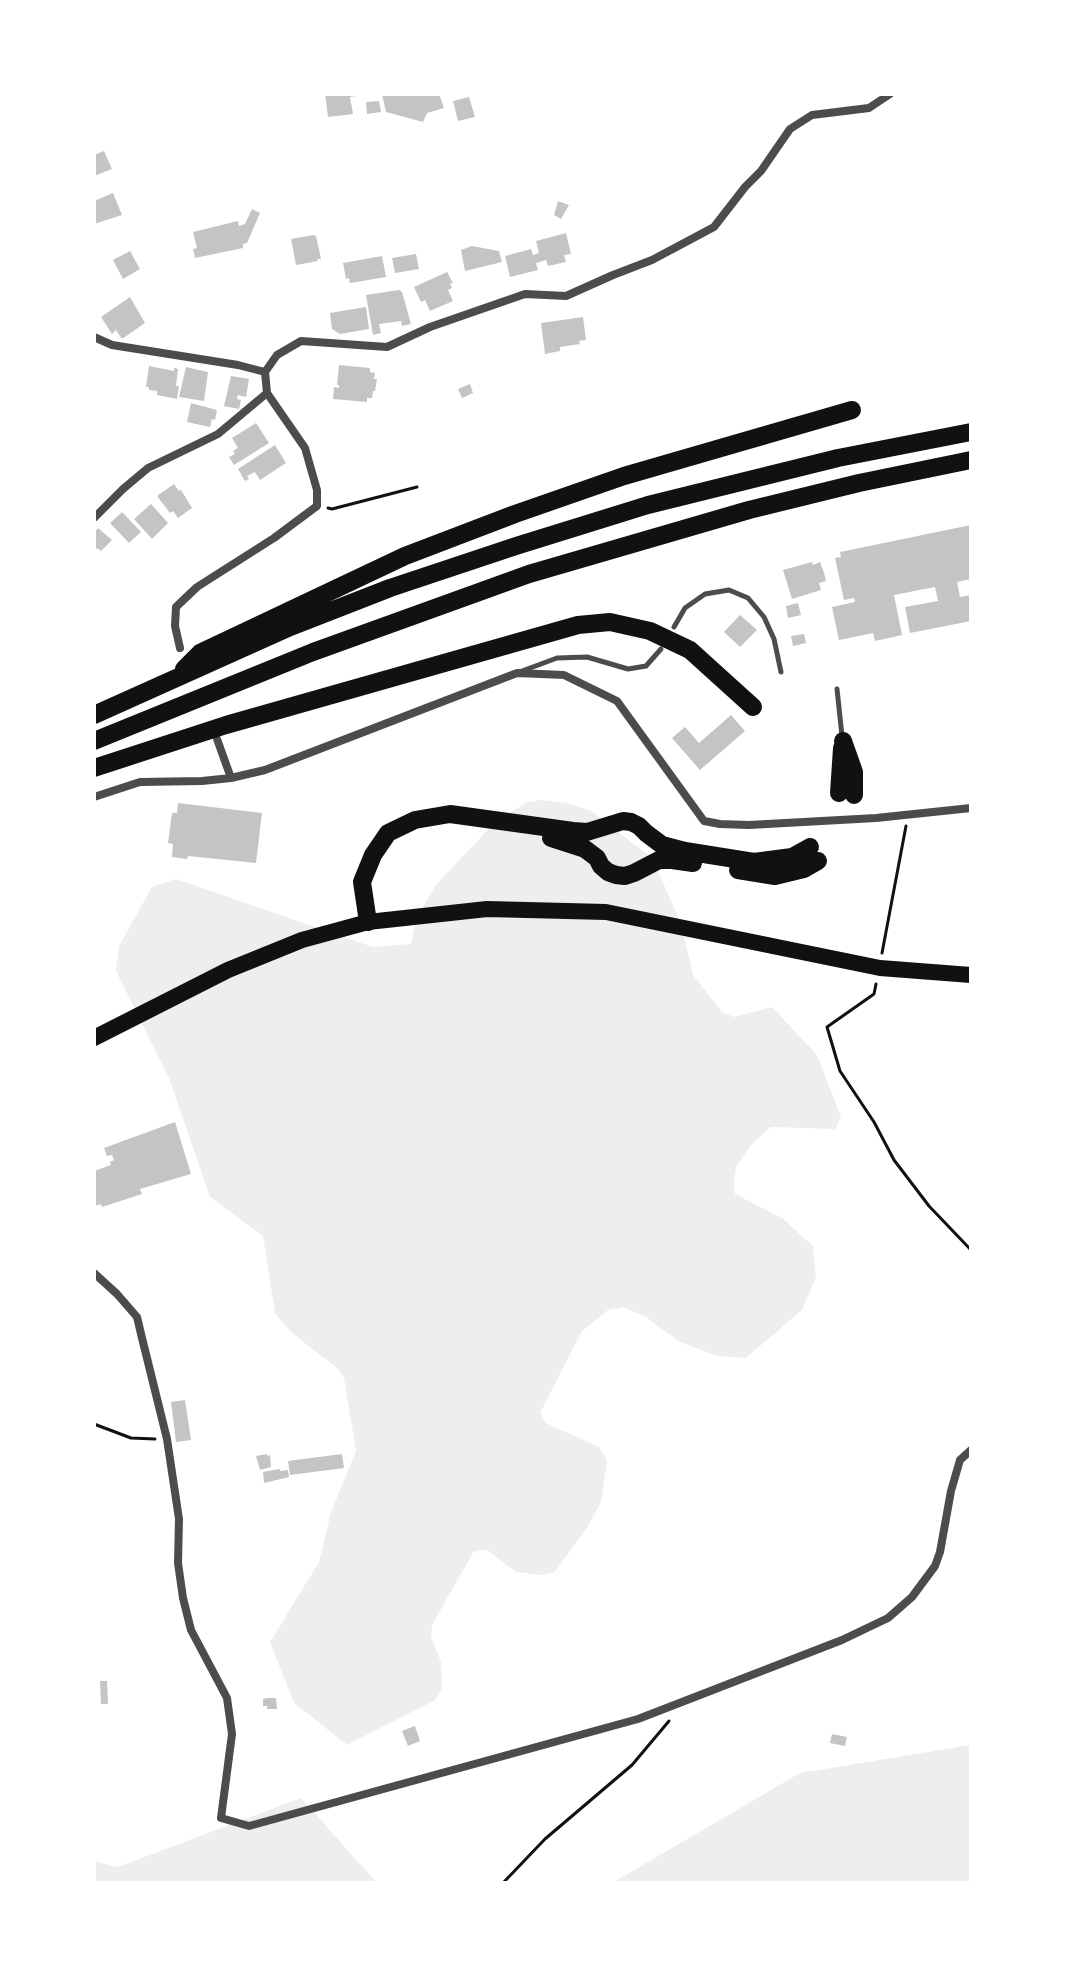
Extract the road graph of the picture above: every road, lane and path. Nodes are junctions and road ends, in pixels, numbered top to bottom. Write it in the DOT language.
graph roads {
  1 [pos="890,94"];
  2 [pos="94,337"];
  3 [pos="265,372"];
  4 [pos="267,393"];
  5 [pos="852,410"];
  6 [pos="971,432"];
  7 [pos="971,460"];
  8 [pos="417,487"];
  9 [pos="317,506"];
  10 [pos="94,518"];
  11 [pos="674,627"];
  12 [pos="180,648"];
  13 [pos="661,649"];
  14 [pos="781,672"];
  15 [pos="517,673"];
  16 [pos="177,677"];
  17 [pos="837,689"];
  18 [pos="753,707"];
  19 [pos="94,715"];
  20 [pos="217,739"];
  21 [pos="94,741"];
  22 [pos="843,741"];
  23 [pos="94,768"];
  24 [pos="231,778"];
  25 [pos="847,794"];
  26 [pos="94,797"];
  27 [pos="971,808"];
  28 [pos="908,815"];
  29 [pos="466,816"];
  30 [pos="368,922"];
  31 [pos="880,968"];
  32 [pos="971,975"];
  33 [pos="94,1038"];
  34 [pos="971,1250"];
  35 [pos="94,1273"];
  36 [pos="94,1424"];
  37 [pos="167,1439"];
  38 [pos="971,1450"];
  39 [pos="670,1721"];
  40 [pos="503,1883"];
  1 -- 3 [label="street"];
  2 -- 3 [label="street"];
  3 -- 4 [label="street"];
  4 -- 9 [label="street"];
  4 -- 10 [label="street"];
  5 -- 16 [label="highway"];
  6 -- 16 [label="highway"];
  7 -- 21 [label="highway"];
  8 -- 9 [label="path"];
  9 -- 12 [label="street"];
  11 -- 14 [label="lane"];
  13 -- 15 [label="lane"];
  15 -- 24 [label="street"];
  15 -- 28 [label="street"];
  16 -- 19 [label="highway"];
  17 -- 22 [label="lane"];
  18 -- 23 [label="highway"];
  20 -- 24 [label="street"];
  22 -- 25 [label="highway"];
  24 -- 26 [label="street"];
  27 -- 28 [label="street"];
  28 -- 31 [label="path"];
  29 -- 29 [label="highway"];
  29 -- 30 [label="highway"];
  30 -- 31 [label="main road"];
  30 -- 33 [label="main road"];
  31 -- 32 [label="main road"];
  31 -- 34 [label="path"];
  35 -- 37 [label="street"];
  36 -- 37 [label="path"];
  37 -- 38 [label="street"];
  39 -- 40 [label="path"];
}
